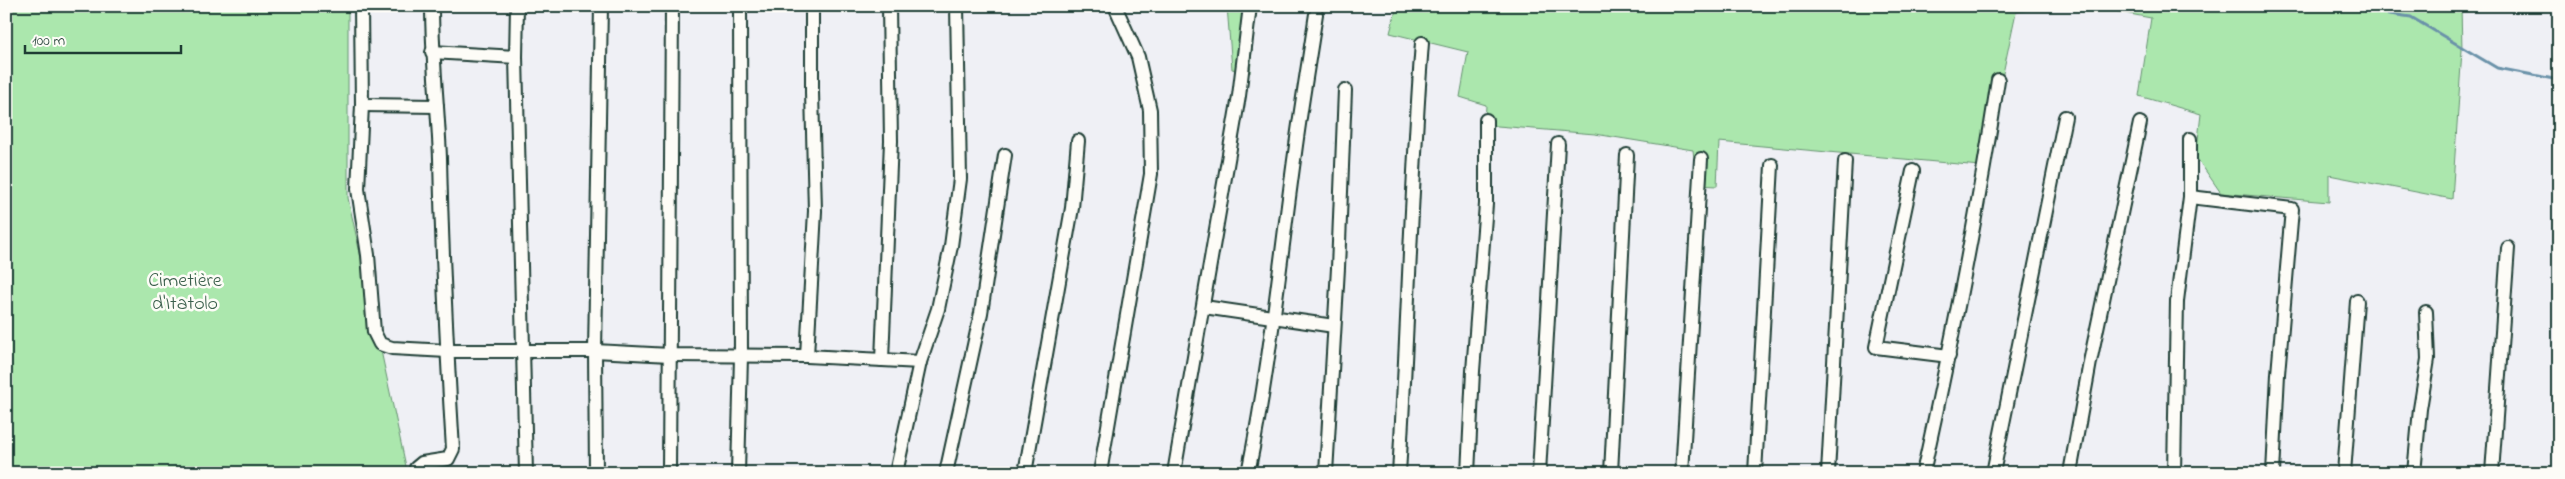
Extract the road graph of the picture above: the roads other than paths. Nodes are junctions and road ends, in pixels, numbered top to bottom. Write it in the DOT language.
graph roads {
  1 [pos="361,6"];
  2 [pos="432,6"];
  3 [pos="517,6"];
  4 [pos="601,6"];
  5 [pos="672,6"];
  6 [pos="740,6"];
  7 [pos="812,6"];
  8 [pos="889,6"];
  9 [pos="957,6"];
  10 [pos="1115,6"];
  11 [pos="1250,6"];
  12 [pos="1316,14"];
  13 [pos="1422,43"];
  14 [pos="432,52"];
  15 [pos="516,57"];
  16 [pos="1998,80"];
  17 [pos="1346,90"];
  18 [pos="362,105"];
  19 [pos="437,106"];
  20 [pos="2065,117"];
  21 [pos="1486,120"];
  22 [pos="2140,123"];
  23 [pos="2190,139"];
  24 [pos="1078,140"];
  25 [pos="1558,144"];
  26 [pos="1005,155"];
  27 [pos="1627,155"];
  28 [pos="1701,159"];
  29 [pos="1845,161"];
  30 [pos="1772,165"];
  31 [pos="1913,170"];
  32 [pos="2190,197"];
  33 [pos="2508,248"];
  34 [pos="2357,301"];
  35 [pos="1204,307"];
  36 [pos="2426,312"];
  37 [pos="1274,318"];
  38 [pos="1334,326"];
  39 [pos="446,351"];
  40 [pos="523,351"];
  41 [pos="595,351"];
  42 [pos="670,355"];
  43 [pos="741,356"];
  44 [pos="807,356"];
  45 [pos="1949,356"];
  46 [pos="882,360"];
  47 [pos="920,362"];
  48 [pos="415,473"];
  49 [pos="526,473"];
  50 [pos="596,473"];
  51 [pos="669,473"];
  52 [pos="738,473"];
  53 [pos="896,473"];
  54 [pos="946,473"];
  55 [pos="1025,473"];
  56 [pos="1100,473"];
  57 [pos="1174,473"];
  58 [pos="1248,473"];
  59 [pos="1326,473"];
  60 [pos="1399,473"];
  61 [pos="1468,473"];
  62 [pos="1540,473"];
  63 [pos="1611,473"];
  64 [pos="1682,473"];
  65 [pos="1755,473"];
  66 [pos="1828,473"];
  67 [pos="1923,473"];
  68 [pos="1993,473"];
  69 [pos="2070,473"];
  70 [pos="2174,473"];
  71 [pos="2273,473"];
  72 [pos="2344,473"];
  73 [pos="2414,473"];
  74 [pos="2492,473"];
  1 -- 18 [label="street"];
  2 -- 14 [label="street"];
  3 -- 15 [label="street"];
  4 -- 41 [label="street"];
  5 -- 42 [label="street"];
  6 -- 43 [label="street"];
  7 -- 44 [label="street"];
  8 -- 46 [label="street"];
  9 -- 47 [label="street"];
  10 -- 56 [label="street"];
  11 -- 35 [label="street"];
  12 -- 37 [label="street"];
  13 -- 60 [label="street"];
  14 -- 15 [label="street"];
  14 -- 19 [label="street"];
  15 -- 40 [label="street"];
  16 -- 45 [label="street"];
  17 -- 38 [label="street"];
  18 -- 19 [label="street"];
  18 -- 39 [label="street"];
  19 -- 39 [label="street"];
  20 -- 68 [label="street"];
  21 -- 61 [label="street"];
  22 -- 69 [label="street"];
  23 -- 32 [label="street"];
  24 -- 55 [label="street"];
  25 -- 62 [label="street"];
  26 -- 54 [label="street"];
  27 -- 63 [label="street"];
  28 -- 64 [label="street"];
  29 -- 66 [label="street"];
  30 -- 65 [label="street"];
  31 -- 45 [label="street"];
  32 -- 70 [label="street"];
  32 -- 71 [label="street"];
  33 -- 74 [label="street"];
  34 -- 72 [label="street"];
  35 -- 37 [label="street"];
  35 -- 57 [label="street"];
  36 -- 73 [label="street"];
  37 -- 38 [label="street"];
  37 -- 58 [label="street"];
  38 -- 59 [label="street"];
  39 -- 40 [label="street"];
  39 -- 48 [label="street"];
  40 -- 41 [label="street"];
  40 -- 49 [label="street"];
  41 -- 42 [label="street"];
  41 -- 50 [label="street"];
  42 -- 43 [label="street"];
  42 -- 51 [label="street"];
  43 -- 44 [label="street"];
  43 -- 52 [label="street"];
  44 -- 46 [label="street"];
  45 -- 67 [label="street"];
  46 -- 47 [label="street"];
  47 -- 53 [label="street"];
}
